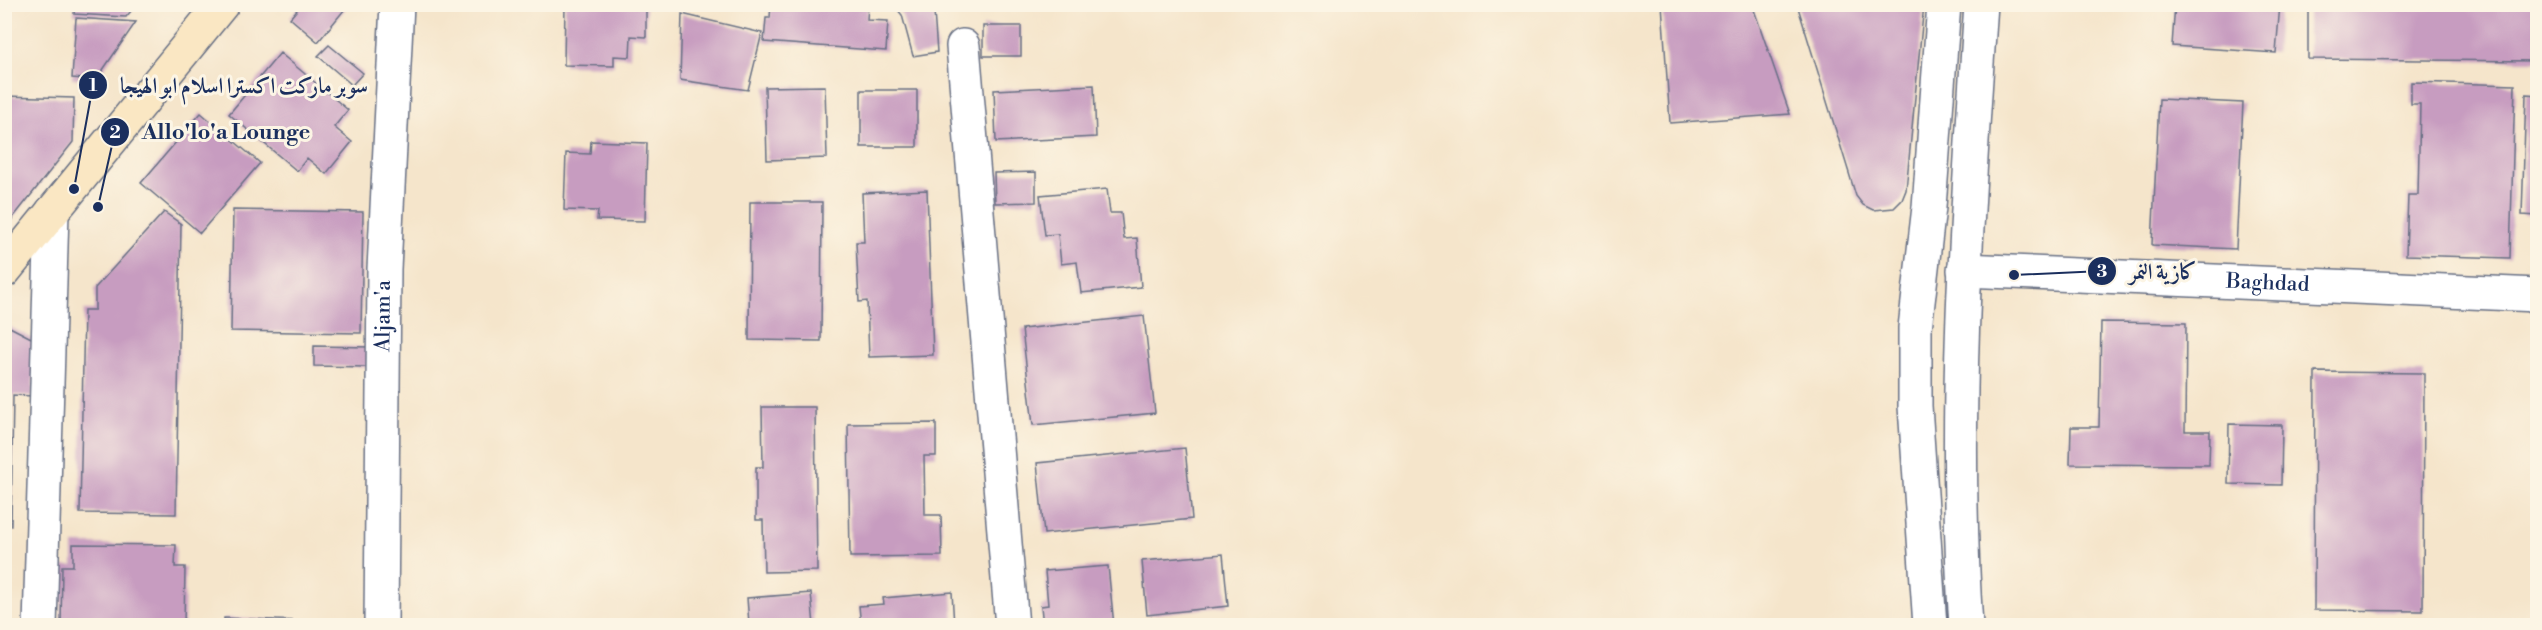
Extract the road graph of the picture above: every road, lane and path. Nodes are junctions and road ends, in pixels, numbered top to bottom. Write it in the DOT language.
graph roads {
  1 [pos="222,4"];
  2 [pos="397,4"];
  3 [pos="1944,4"];
  4 [pos="1981,4"];
  5 [pos="963,46"];
  6 [pos="52,212"];
  7 [pos="1964,270"];
  8 [pos="4,271"];
  9 [pos="2538,295"];
  10 [pos="40,626"];
  11 [pos="381,626"];
  12 [pos="1012,626"];
  13 [pos="1930,626"];
  14 [pos="1966,626"];
  1 -- 6 [label="main road"];
  2 -- 11 [label="street, Aljam'a"];
  3 -- 13 [label="street"];
  4 -- 7 [label="street"];
  5 -- 12 [label="street"];
  6 -- 8 [label="main road"];
  6 -- 10 [label="street"];
  7 -- 9 [label="street, Baghdad"];
  7 -- 14 [label="street"];
}
